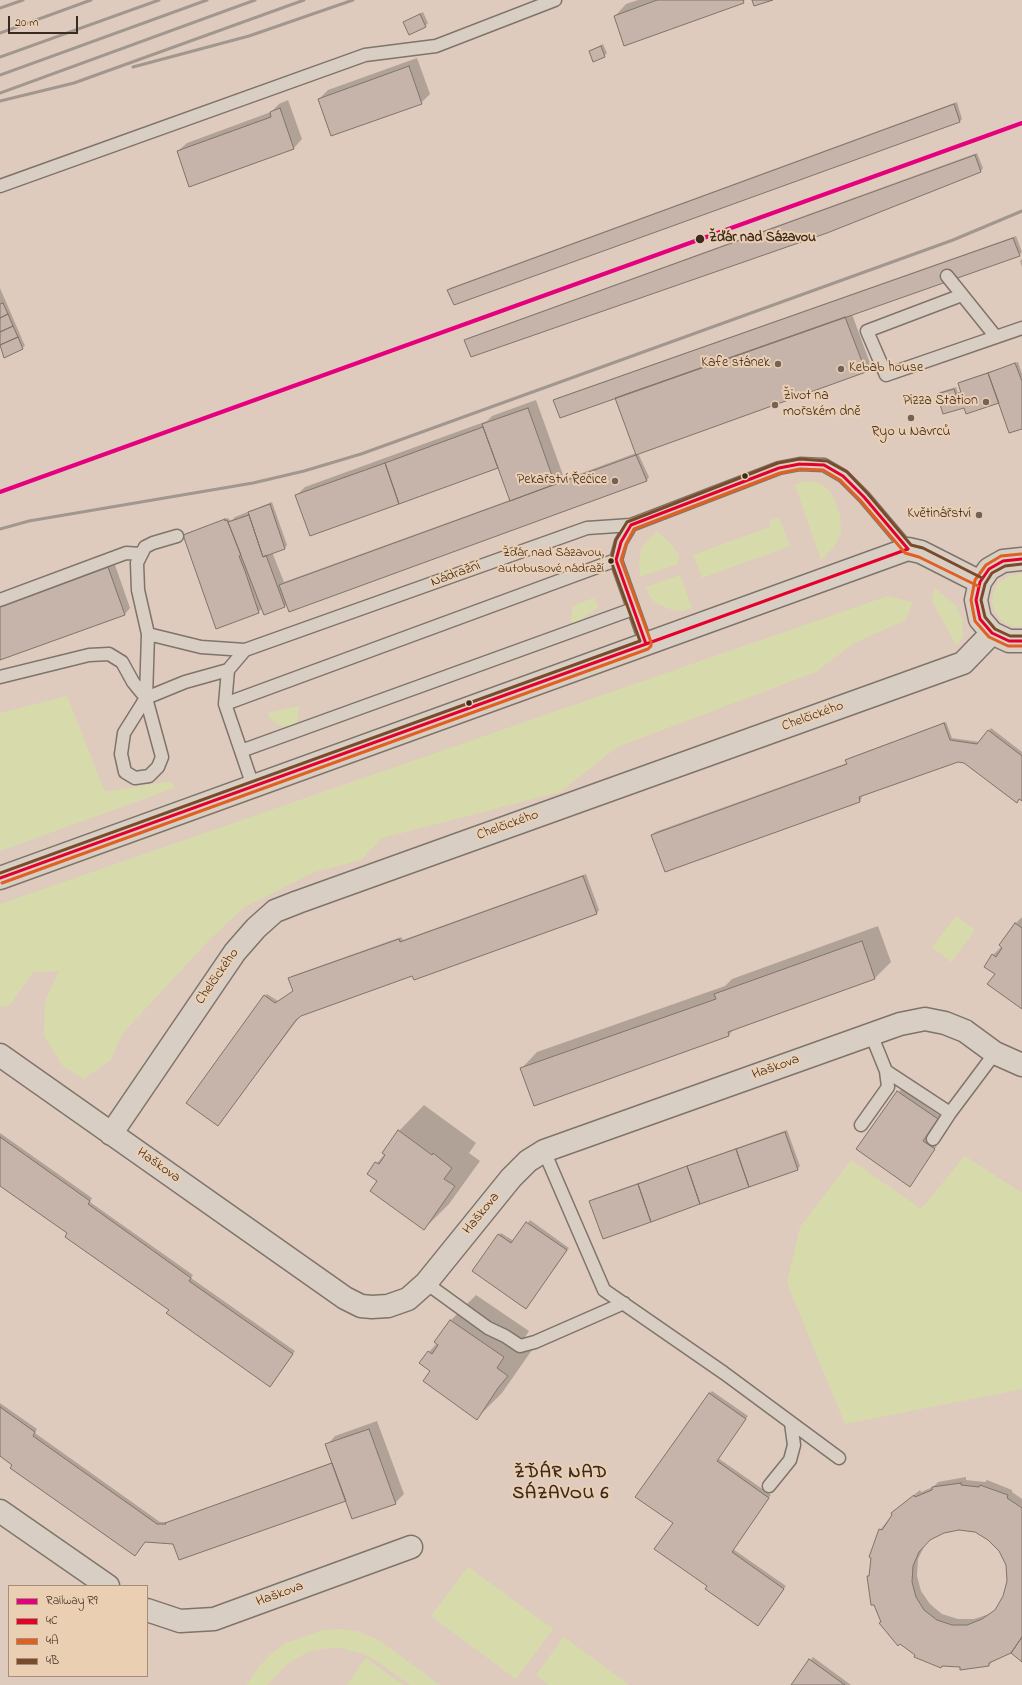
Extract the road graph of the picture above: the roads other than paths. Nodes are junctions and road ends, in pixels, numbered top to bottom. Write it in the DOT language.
graph roads {
  1 [pos="555,0"];
  2 [pos="0,186"];
  3 [pos="947,276"];
  4 [pos="962,295"];
  5 [pos="1022,328"];
  6 [pos="996,337"];
  7 [pos="631,525"];
  8 [pos="177,536"];
  9 [pos="908,550"];
  10 [pos="142,554"];
  11 [pos="1022,559"];
  12 [pos="616,560"];
  13 [pos="980,582"];
  14 [pos="0,600"];
  15 [pos="633,609"];
  16 [pos="992,633"];
  17 [pos="148,634"];
  18 [pos="1022,641"];
  19 [pos="646,644"];
  20 [pos="245,650"];
  21 [pos="228,670"];
  22 [pos="0,677"];
  23 [pos="146,698"];
  24 [pos="225,704"];
  25 [pos="241,751"];
  26 [pos="253,786"];
  27 [pos="0,878"];
  28 [pos="871,1034"];
  29 [pos="995,1052"];
  30 [pos="0,1055"];
  31 [pos="1022,1065"];
  32 [pos="886,1071"];
  33 [pos="950,1114"];
  34 [pos="861,1125"];
  35 [pos="111,1134"];
  36 [pos="933,1139"];
  37 [pos="544,1151"];
  38 [pos="426,1282"];
  39 [pos="624,1303"];
  40 [pos="791,1423"];
  41 [pos="840,1458"];
  42 [pos="769,1486"];
  43 [pos="0,1511"];
  44 [pos="411,1547"];
  45 [pos="107,1585"];
  46 [pos="148,1610"];
  1 -- 2 [label="lane"];
  3 -- 4 [label="lane"];
  4 -- 6 [label="lane"];
  4 -- 6 [label="lane"];
  5 -- 6 [label="lane"];
  7 -- 9 [label="lane, Nádražní"];
  7 -- 12 [label="lane"];
  7 -- 20 [label="lane, Nádražní"];
  8 -- 10 [label="lane"];
  9 -- 13 [label="street"];
  9 -- 19 [label="street"];
  10 -- 14 [label="lane"];
  10 -- 17 [label="lane"];
  11 -- 13 [label="street"];
  12 -- 15 [label="lane"];
  12 -- 24 [label="lane"];
  13 -- 16 [label="street"];
  15 -- 19 [label="lane"];
  15 -- 25 [label="lane"];
  16 -- 18 [label="street"];
  16 -- 35 [label="street, Chelčického"];
  17 -- 20 [label="lane"];
  17 -- 23 [label="lane"];
  19 -- 26 [label="street"];
  20 -- 21 [label="lane"];
  21 -- 23 [label="lane"];
  21 -- 24 [label="lane"];
  22 -- 23 [label="lane"];
  23 -- 23 [label="lane"];
  24 -- 25 [label="lane"];
  25 -- 26 [label="lane"];
  26 -- 27 [label="street"];
  28 -- 29 [label="street, Haškova"];
  28 -- 32 [label="lane"];
  28 -- 37 [label="street, Haškova"];
  29 -- 31 [label="street, Haškova"];
  29 -- 33 [label="lane"];
  30 -- 35 [label="street, Haškova"];
  32 -- 33 [label="lane"];
  32 -- 34 [label="lane"];
  33 -- 36 [label="lane"];
  35 -- 38 [label="street, Haškova"];
  37 -- 38 [label="street, Haškova"];
  37 -- 39 [label="lane"];
  38 -- 39 [label="lane"];
  39 -- 40 [label="lane"];
  40 -- 41 [label="lane"];
  40 -- 42 [label="lane"];
  43 -- 45 [label="street"];
  44 -- 46 [label="street, Haškova"];
}
